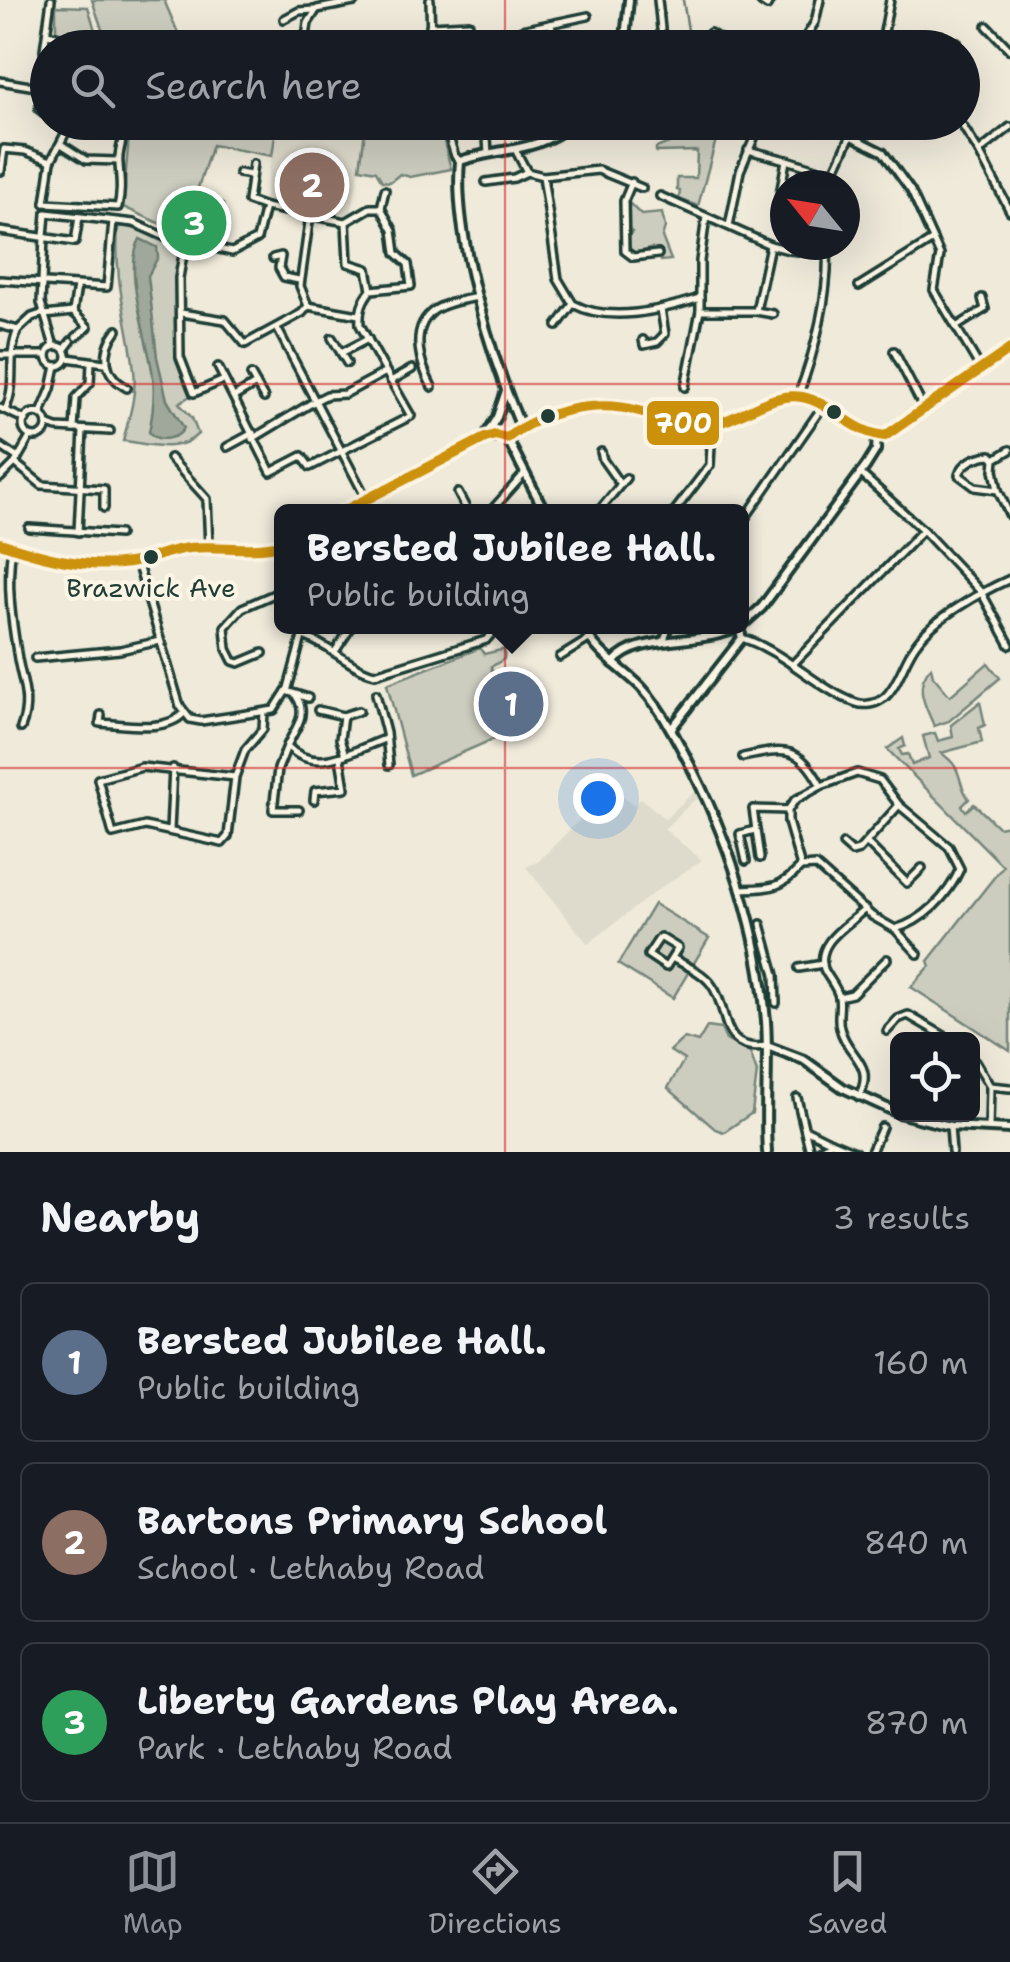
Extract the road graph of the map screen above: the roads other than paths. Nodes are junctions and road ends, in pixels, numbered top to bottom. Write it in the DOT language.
graph roads {
  1 [pos="50,0"];
  2 [pos="430,0"];
  3 [pos="629,0"];
  4 [pos="658,0"];
  5 [pos="770,0"];
  6 [pos="820,0"];
  7 [pos="890,0"];
  8 [pos="354,2"];
  9 [pos="761,2"];
  10 [pos="317,9"];
  11 [pos="588,16"];
  12 [pos="284,19"];
  13 [pos="468,24"];
  14 [pos="551,24"];
  15 [pos="430,26"];
  16 [pos="987,26"];
  17 [pos="48,30"];
  18 [pos="307,30"];
  19 [pos="430,30"];
  20 [pos="521,30"];
  21 [pos="552,30"];
  22 [pos="626,30"];
  23 [pos="661,30"];
  24 [pos="810,30"];
  25 [pos="884,30"];
  26 [pos="1010,50"];
  27 [pos="0,81"];
  28 [pos="30,86"];
  29 [pos="1010,126"];
  30 [pos="62,140"];
  31 [pos="124,140"];
  32 [pos="450,140"];
  33 [pos="488,140"];
  34 [pos="545,140"];
  35 [pos="753,140"];
  36 [pos="849,140"];
  37 [pos="858,140"];
  38 [pos="971,140"];
  39 [pos="61,144"];
  40 [pos="2,147"];
  41 [pos="748,150"];
  42 [pos="516,151"];
  43 [pos="979,152"];
  44 [pos="489,155"];
  45 [pos="786,160"];
  46 [pos="51,161"];
  47 [pos="118,161"];
  48 [pos="460,161"];
  49 [pos="253,164"];
  50 [pos="784,170"];
  51 [pos="819,170"];
  52 [pos="834,170"];
  53 [pos="1,171"];
  54 [pos="527,172"];
  55 [pos="239,173"];
  56 [pos="251,175"];
  57 [pos="543,176"];
  58 [pos="486,182"];
  59 [pos="632,182"];
  60 [pos="642,188"];
  61 [pos="386,190"];
  62 [pos="660,196"];
  63 [pos="197,203"];
  64 [pos="45,204"];
  65 [pos="208,205"];
  66 [pos="220,207"];
  67 [pos="264,207"];
  68 [pos="382,208"];
  69 [pos="1010,211"];
  70 [pos="46,214"];
  71 [pos="310,215"];
  72 [pos="78,217"];
  73 [pos="706,217"];
  74 [pos="112,221"];
  75 [pos="346,222"];
  76 [pos="728,226"];
  77 [pos="0,231"];
  78 [pos="44,237"];
  79 [pos="934,240"];
  80 [pos="186,242"];
  81 [pos="200,244"];
  82 [pos="770,245"];
  83 [pos="658,254"];
  84 [pos="272,258"];
  85 [pos="827,260"];
  86 [pos="0,280"];
  87 [pos="300,280"];
  88 [pos="41,284"];
  89 [pos="78,286"];
  90 [pos="860,286"];
  91 [pos="371,290"];
  92 [pos="477,297"];
  93 [pos="700,298"];
  94 [pos="982,298"];
  95 [pos="573,304"];
  96 [pos="308,306"];
  97 [pos="661,309"];
  98 [pos="700,310"];
  99 [pos="756,311"];
  100 [pos="73,312"];
  101 [pos="181,313"];
  102 [pos="44,314"];
  103 [pos="774,314"];
  104 [pos="359,315"];
  105 [pos="0,325"];
  106 [pos="557,326"];
  107 [pos="956,327"];
  108 [pos="277,328"];
  109 [pos="18,330"];
  110 [pos="117,330"];
  111 [pos="332,338"];
  112 [pos="368,339"];
  113 [pos="642,340"];
  114 [pos="54,346"];
  115 [pos="64,349"];
  116 [pos="1010,349"];
  117 [pos="894,351"];
  118 [pos="341,354"];
  119 [pos="0,355"];
  120 [pos="12,355"];
  121 [pos="47,356"];
  122 [pos="67,358"];
  123 [pos="91,363"];
  124 [pos="105,363"];
  125 [pos="346,363"];
  126 [pos="56,366"];
  127 [pos="218,367"];
  128 [pos="412,369"];
  129 [pos="982,370"];
  130 [pos="386,372"];
  131 [pos="250,375"];
  132 [pos="224,380"];
  133 [pos="391,381"];
  134 [pos="256,384"];
  135 [pos="432,387"];
  136 [pos="685,387"];
  137 [pos="127,388"];
  138 [pos="506,391"];
  139 [pos="798,396"];
  140 [pos="234,398"];
  141 [pos="264,398"];
  142 [pos="316,401"];
  143 [pos="823,406"];
  144 [pos="923,407"];
  145 [pos="3,409"];
  146 [pos="41,413"];
  147 [pos="26,420"];
  148 [pos="47,424"];
  149 [pos="712,424"];
  150 [pos="520,425"];
  151 [pos="74,429"];
  152 [pos="83,430"];
  153 [pos="110,431"];
  154 [pos="253,436"];
  155 [pos="877,436"];
  156 [pos="30,437"];
  157 [pos="484,438"];
  158 [pos="507,438"];
  159 [pos="0,446"];
  160 [pos="227,447"];
  161 [pos="1010,450"];
  162 [pos="341,451"];
  163 [pos="601,452"];
  164 [pos="170,458"];
  165 [pos="996,459"];
  166 [pos="17,460"];
  167 [pos="526,471"];
  168 [pos="860,474"];
  169 [pos="0,478"];
  170 [pos="626,478"];
  171 [pos="620,484"];
  172 [pos="80,488"];
  173 [pos="998,490"];
  174 [pos="458,493"];
  175 [pos="366,498"];
  176 [pos="356,504"];
  177 [pos="464,504"];
  178 [pos="497,504"];
  179 [pos="540,504"];
  180 [pos="604,504"];
  181 [pos="680,504"];
  182 [pos="104,508"];
  183 [pos="749,512"];
  184 [pos="1010,516"];
  185 [pos="29,528"];
  186 [pos="924,530"];
  187 [pos="117,531"];
  188 [pos="78,532"];
  189 [pos="0,543"];
  190 [pos="274,546"];
  191 [pos="209,547"];
  192 [pos="12,548"];
  193 [pos="137,561"];
  194 [pos="1010,579"];
  195 [pos="981,592"];
  196 [pos="274,593"];
  197 [pos="749,619"];
  198 [pos="347,634"];
  199 [pos="491,634"];
  200 [pos="586,634"];
  201 [pos="666,634"];
  202 [pos="737,634"];
  203 [pos="737,634"];
  204 [pos="304,636"];
  205 [pos="589,639"];
  206 [pos="161,641"];
  207 [pos="733,642"];
  208 [pos="662,644"];
  209 [pos="1010,646"];
  210 [pos="336,650"];
  211 [pos="264,652"];
  212 [pos="560,657"];
  213 [pos="35,658"];
  214 [pos="613,663"];
  215 [pos="793,664"];
  216 [pos="286,692"];
  217 [pos="376,694"];
  218 [pos="296,696"];
  219 [pos="308,698"];
  220 [pos="318,710"];
  221 [pos="359,712"];
  222 [pos="184,713"];
  223 [pos="264,714"];
  224 [pos="101,715"];
  225 [pos="343,716"];
  226 [pos="21,728"];
  227 [pos="671,728"];
  228 [pos="385,739"];
  229 [pos="287,746"];
  230 [pos="342,756"];
  231 [pos="743,756"];
  232 [pos="389,766"];
  233 [pos="173,768"];
  234 [pos="234,777"];
  235 [pos="821,786"];
  236 [pos="314,800"];
  237 [pos="899,805"];
  238 [pos="299,810"];
  239 [pos="788,810"];
  240 [pos="170,830"];
  241 [pos="755,830"];
  242 [pos="867,843"];
  243 [pos="843,844"];
  244 [pos="760,858"];
  245 [pos="746,861"];
  246 [pos="802,867"];
  247 [pos="922,868"];
  248 [pos="741,889"];
  249 [pos="865,909"];
  250 [pos="761,924"];
  251 [pos="894,929"];
  252 [pos="918,954"];
  253 [pos="672,958"];
  254 [pos="887,959"];
  255 [pos="823,964"];
  256 [pos="799,968"];
  257 [pos="775,975"];
  258 [pos="761,977"];
  259 [pos="839,997"];
  260 [pos="776,1003"];
  261 [pos="892,1024"];
  262 [pos="900,1029"];
  263 [pos="887,1032"];
  264 [pos="937,1032"];
  265 [pos="767,1046"];
  266 [pos="980,1067"];
  267 [pos="984,1073"];
  268 [pos="980,1075"];
  269 [pos="990,1086"];
  270 [pos="1010,1088"];
  271 [pos="859,1097"];
  272 [pos="797,1098"];
  273 [pos="890,1110"];
  274 [pos="933,1122"];
  275 [pos="882,1126"];
  276 [pos="950,1126"];
  277 [pos="1010,1129"];
  278 [pos="805,1130"];
  279 [pos="988,1130"];
  280 [pos="831,1142"];
  281 [pos="767,1152"];
  282 [pos="813,1152"];
  283 [pos="855,1152"];
  284 [pos="872,1152"];
  285 [pos="952,1152"];
  1 -- 17 [label="street"];
  2 -- 15 [label="street"];
  3 -- 22 [label="street"];
  4 -- 23 [label="street"];
  5 -- 9 [label="street"];
  6 -- 24 [label="street"];
  7 -- 25 [label="street"];
  8 -- 10 [label="street"];
  10 -- 12 [label="street"];
  10 -- 18 [label="street"];
  11 -- 14 [label="street"];
  13 -- 15 [label="street"];
  14 -- 20 [label="street"];
  14 -- 21 [label="street"];
  15 -- 19 [label="street"];
  16 -- 26 [label="street"];
  27 -- 28 [label="street"];
  29 -- 43 [label="street"];
  30 -- 39 [label="street"];
  31 -- 47 [label="street"];
  32 -- 48 [label="street"];
  33 -- 44 [label="street"];
  34 -- 42 [label="street"];
  35 -- 41 [label="street"];
  36 -- 52 [label="street"];
  37 -- 79 [label="street"];
  38 -- 43 [label="street"];
  39 -- 46 [label="street"];
  39 -- 47 [label="street"];
  40 -- 46 [label="street"];
  40 -- 53 [label="street"];
  41 -- 45 [label="street"];
  41 -- 76 [label="street"];
  42 -- 44 [label="street"];
  42 -- 54 [label="street"];
  43 -- 69 [label="street"];
  44 -- 48 [label="street"];
  45 -- 50 [label="street"];
  45 -- 51 [label="street"];
  46 -- 64 [label="street"];
  47 -- 64 [label="street"];
  48 -- 92 [label="street"];
  49 -- 56 [label="street"];
  54 -- 57 [label="street"];
  54 -- 58 [label="street"];
  55 -- 56 [label="street"];
  56 -- 67 [label="street"];
  57 -- 59 [label="street"];
  57 -- 95 [label="street"];
  59 -- 60 [label="street"];
  59 -- 83 [label="street"];
  61 -- 68 [label="street"];
  62 -- 73 [label="street"];
  63 -- 65 [label="street"];
  64 -- 70 [label="street"];
  65 -- 66 [label="street"];
  65 -- 81 [label="street"];
  67 -- 71 [label="street"];
  67 -- 81 [label="street"];
  68 -- 75 [label="street"];
  68 -- 91 [label="street"];
  70 -- 72 [label="street"];
  70 -- 78 [label="street"];
  71 -- 75 [label="street"];
  71 -- 87 [label="street"];
  72 -- 74 [label="street"];
  72 -- 78 [label="street"];
  73 -- 76 [label="street"];
  73 -- 93 [label="street"];
  74 -- 80 [label="street"];
  74 -- 89 [label="street"];
  75 -- 91 [label="street"];
  76 -- 82 [label="street"];
  77 -- 78 [label="street"];
  78 -- 88 [label="street"];
  79 -- 90 [label="street"];
  79 -- 107 [label="street"];
  80 -- 81 [label="street"];
  80 -- 101 [label="street"];
  82 -- 99 [label="street"];
  84 -- 87 [label="street"];
  85 -- 139 [label="street"];
  86 -- 88 [label="street"];
  87 -- 96 [label="street"];
  88 -- 89 [label="street"];
  88 -- 102 [label="street"];
  89 -- 100 [label="street"];
  91 -- 104 [label="street"];
  92 -- 135 [label="street"];
  92 -- 138 [label="street"];
  93 -- 97 [label="street"];
  93 -- 98 [label="street"];
  94 -- 107 [label="street"];
  95 -- 97 [label="street"];
  95 -- 106 [label="street"];
  96 -- 104 [label="street"];
  96 -- 108 [label="street"];
  97 -- 113 [label="street"];
  98 -- 99 [label="street"];
  98 -- 136 [label="street"];
  99 -- 103 [label="street"];
  100 -- 102 [label="street"];
  100 -- 115 [label="street"];
  101 -- 108 [label="street"];
  101 -- 132 [label="street"];
  102 -- 109 [label="street"];
  102 -- 114 [label="street"];
  104 -- 112 [label="street"];
  105 -- 109 [label="street"];
  107 -- 129 [label="street"];
  108 -- 142 [label="street"];
  109 -- 120 [label="street"];
  110 -- 124 [label="street"];
  111 -- 118 [label="street"];
  112 -- 118 [label="street"];
  112 -- 130 [label="street"];
  114 -- 115 [label="street"];
  114 -- 121 [label="street"];
  115 -- 122 [label="street"];
  116 -- 129 [label="street"];
  117 -- 144 [label="street"];
  118 -- 125 [label="street"];
  119 -- 120 [label="street"];
  120 -- 121 [label="street"];
  120 -- 145 [label="street"];
  121 -- 126 [label="street"];
  122 -- 123 [label="street"];
  122 -- 126 [label="street"];
  123 -- 124 [label="street"];
  123 -- 151 [label="street"];
  124 -- 137 [label="street"];
  126 -- 146 [label="street"];
  127 -- 132 [label="street"];
  128 -- 133 [label="street"];
  129 -- 144 [label="street"];
  130 -- 133 [label="street"];
  130 -- 142 [label="street"];
  131 -- 134 [label="street"];
  132 -- 140 [label="street"];
  133 -- 162 [label="street"];
  134 -- 140 [label="street"];
  134 -- 141 [label="street"];
  138 -- 150 [label="street"];
  138 -- 157 [label="street"];
  139 -- 143 [label="street"];
  139 -- 149 [label="street"];
  140 -- 154 [label="street"];
  142 -- 154 [label="street"];
  142 -- 162 [label="street"];
  143 -- 155 [label="street"];
  143 -- 183 [label="street"];
  144 -- 155 [label="street"];
  145 -- 147 [label="street"];
  146 -- 147 [label="street"];
  146 -- 148 [label="street"];
  147 -- 156 [label="street"];
  148 -- 151 [label="street"];
  148 -- 156 [label="street"];
  149 -- 150 [label="street"];
  149 -- 181 [label="street"];
  150 -- 158 [label="street"];
  151 -- 152 [label="street"];
  152 -- 153 [label="street"];
  152 -- 172 [label="street"];
  154 -- 160 [label="street"];
  154 -- 162 [label="street"];
  155 -- 168 [label="street"];
  156 -- 166 [label="street"];
  157 -- 158 [label="street"];
  157 -- 175 [label="street"];
  158 -- 167 [label="street"];
  159 -- 166 [label="street"];
  161 -- 165 [label="street"];
  162 -- 175 [label="street"];
  163 -- 171 [label="street"];
  164 -- 191 [label="street"];
  165 -- 173 [label="street"];
  165 -- 173 [label="street"];
  166 -- 169 [label="street"];
  166 -- 172 [label="street"];
  167 -- 178 [label="street"];
  167 -- 179 [label="street"];
  168 -- 186 [label="street"];
  168 -- 197 [label="street"];
  170 -- 171 [label="street"];
  171 -- 180 [label="street"];
  172 -- 182 [label="street"];
  172 -- 188 [label="street"];
  173 -- 184 [label="street"];
  174 -- 177 [label="street"];
  175 -- 176 [label="street"];
  185 -- 188 [label="street"];
  186 -- 195 [label="street"];
  186 -- 215 [label="street"];
  187 -- 188 [label="street"];
  189 -- 192 [label="street"];
  190 -- 191 [label="street"];
  191 -- 193 [label="street"];
  192 -- 193 [label="street"];
  192 -- 226 [label="street"];
  193 -- 206 [label="street"];
  194 -- 195 [label="street"];
  195 -- 209 [label="street"];
  195 -- 215 [label="street"];
  196 -- 211 [label="street"];
  198 -- 210 [label="street"];
  199 -- 210 [label="street"];
  200 -- 205 [label="street"];
  201 -- 208 [label="street"];
  202 -- 207 [label="street"];
  203 -- 207 [label="street"];
  204 -- 210 [label="street"];
  204 -- 216 [label="street"];
  205 -- 212 [label="street"];
  205 -- 214 [label="street"];
  206 -- 213 [label="street"];
  206 -- 222 [label="street"];
  207 -- 208 [label="street"];
  207 -- 215 [label="street"];
  207 -- 227 [label="street"];
  208 -- 214 [label="street"];
  214 -- 227 [label="street"];
  216 -- 218 [label="street"];
  216 -- 223 [label="street"];
  217 -- 228 [label="street"];
  218 -- 219 [label="street"];
  218 -- 229 [label="street"];
  220 -- 225 [label="street"];
  221 -- 225 [label="street"];
  222 -- 223 [label="street"];
  222 -- 224 [label="street"];
  223 -- 234 [label="street"];
  225 -- 230 [label="street"];
  227 -- 248 [label="street"];
  228 -- 230 [label="street"];
  228 -- 232 [label="street"];
  229 -- 230 [label="street"];
  229 -- 238 [label="street"];
  230 -- 236 [label="street"];
  231 -- 235 [label="street"];
  233 -- 234 [label="street"];
  233 -- 240 [label="street"];
  233 -- 240 [label="street"];
  234 -- 240 [label="street"];
  235 -- 237 [label="street"];
  235 -- 239 [label="street"];
  237 -- 242 [label="street"];
  237 -- 251 [label="street"];
  239 -- 241 [label="street"];
  239 -- 246 [label="street"];
  241 -- 244 [label="street"];
  241 -- 245 [label="street"];
  242 -- 243 [label="street"];
  242 -- 247 [label="street"];
  246 -- 248 [label="street"];
  246 -- 249 [label="street"];
  248 -- 258 [label="street"];
  249 -- 251 [label="street"];
  249 -- 255 [label="street"];
  250 -- 257 [label="street"];
  251 -- 252 [label="street"];
  253 -- 253 [label="street"];
  253 -- 265 [label="street"];
  254 -- 259 [label="street"];
  255 -- 256 [label="street"];
  255 -- 259 [label="street"];
  257 -- 258 [label="street"];
  257 -- 260 [label="street"];
  258 -- 265 [label="street"];
  259 -- 271 [label="street"];
  261 -- 262 [label="street"];
  261 -- 263 [label="street"];
  261 -- 264 [label="street"];
  265 -- 271 [label="street"];
  265 -- 281 [label="street"];
  266 -- 267 [label="street"];
  267 -- 268 [label="street"];
  267 -- 269 [label="street"];
  269 -- 270 [label="street"];
  269 -- 279 [label="street"];
  271 -- 273 [label="street"];
  272 -- 278 [label="street"];
  274 -- 276 [label="street"];
  275 -- 284 [label="street"];
  276 -- 279 [label="street"];
  276 -- 285 [label="street"];
  277 -- 279 [label="street"];
  278 -- 280 [label="street"];
  278 -- 282 [label="street"];
  280 -- 282 [label="street"];
  280 -- 283 [label="street"];
}
